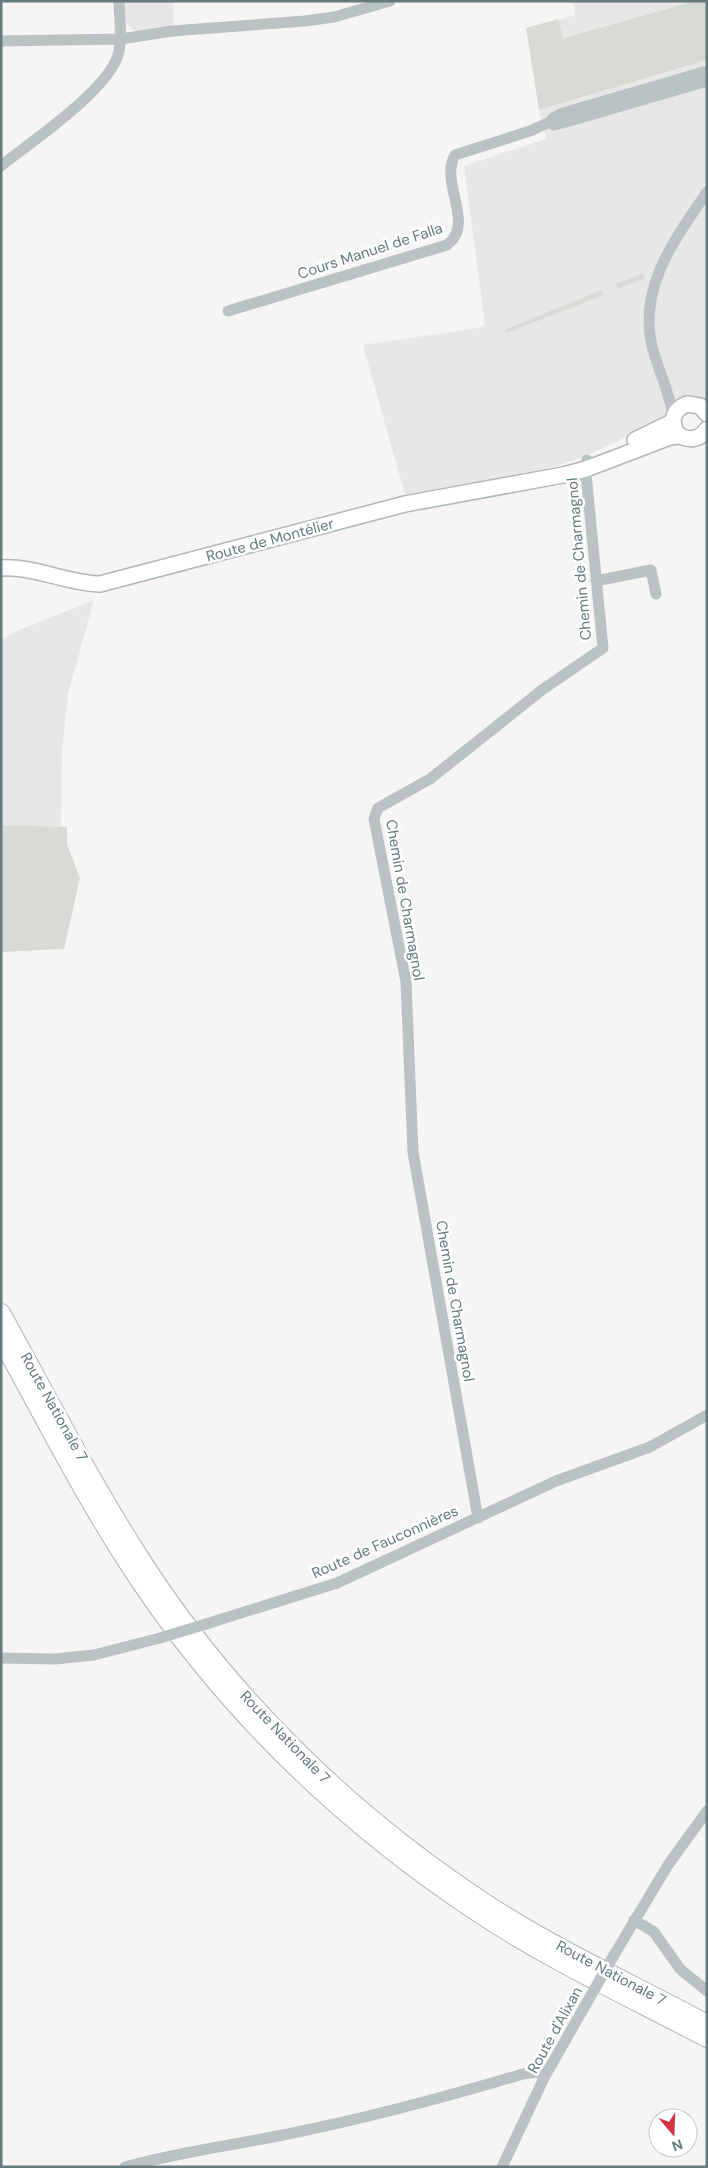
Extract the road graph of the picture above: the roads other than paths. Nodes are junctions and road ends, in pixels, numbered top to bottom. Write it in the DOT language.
graph roads {
  1 [pos="118,1"];
  2 [pos="390,1"];
  3 [pos="120,39"];
  4 [pos="1,41"];
  5 [pos="707,71"];
  6 [pos="707,81"];
  7 [pos="550,122"];
  8 [pos="1,166"];
  9 [pos="707,192"];
  10 [pos="228,311"];
  11 [pos="660,371"];
  12 [pos="700,407"];
  13 [pos="673,419"];
  14 [pos="707,429"];
  15 [pos="693,439"];
  16 [pos="586,465"];
  17 [pos="1,568"];
  18 [pos="596,581"];
  19 [pos="656,594"];
  20 [pos="1,1313"];
  21 [pos="1,1339"];
  22 [pos="707,1414"];
  23 [pos="478,1518"];
  24 [pos="1,1658"];
  25 [pos="707,1811"];
  26 [pos="634,1920"];
  27 [pos="707,1991"];
  28 [pos="707,2024"];
  29 [pos="707,2038"];
  30 [pos="545,2076"];
  31 [pos="125,2167"];
  32 [pos="502,2167"];
  1 -- 3 [label="street"];
  2 -- 3 [label="street"];
  3 -- 4 [label="street"];
  3 -- 8 [label="street"];
  5 -- 7 [label="street, Cours Manuel de Falla"];
  6 -- 7 [label="street, Cours Manuel de Falla"];
  7 -- 10 [label="street, Cours Manuel de Falla"];
  9 -- 11 [label="street"];
  11 -- 12 [label="street"];
  11 -- 13 [label="street"];
  12 -- 13 [label="main road, Route de Montélier"];
  13 -- 15 [label="main road"];
  13 -- 16 [label="main road, Route de Montélier"];
  14 -- 15 [label="main road, Route de Montélier"];
  15 -- 16 [label="main road, Route de Montélier"];
  16 -- 17 [label="main road, Route de Montélier"];
  16 -- 18 [label="street, Chemin de Charmagnol"];
  18 -- 19 [label="street"];
  18 -- 23 [label="street, Chemin de Charmagnol"];
  20 -- 28 [label="highway, Route Nationale 7"];
  21 -- 29 [label="highway, Route Nationale 7"];
  22 -- 23 [label="street, Route de Fauconnières"];
  23 -- 24 [label="street, Route de Fauconnières, bridge"];
  25 -- 26 [label="street, Route d'Alixan"];
  26 -- 27 [label="street"];
  26 -- 30 [label="street, Route d'Alixan, bridge"];
  30 -- 31 [label="street"];
  30 -- 32 [label="street, Route d'Alixan"];
}
